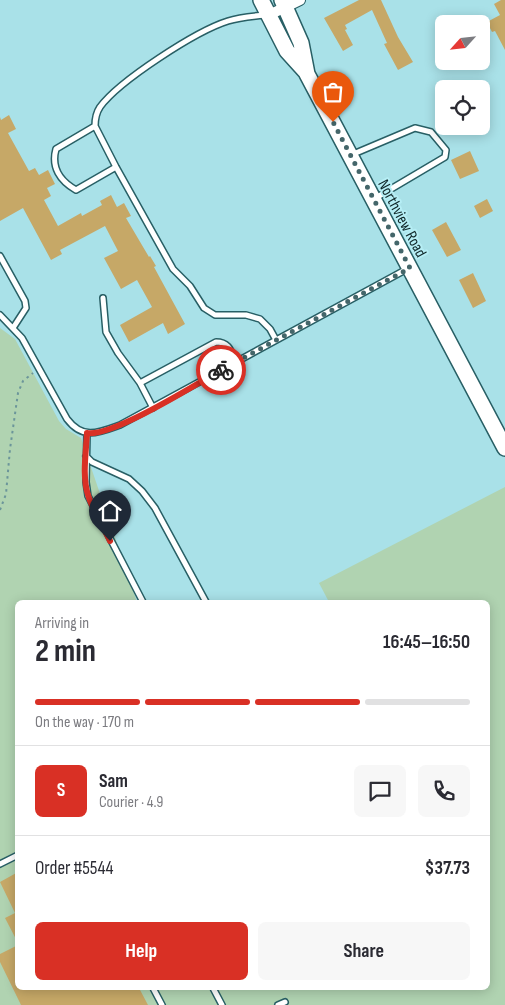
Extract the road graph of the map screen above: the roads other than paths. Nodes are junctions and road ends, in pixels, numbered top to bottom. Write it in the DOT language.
graph roads {
  1 [pos="261,0"];
  2 [pos="300,0"];
  3 [pos="284,4"];
  4 [pos="269,16"];
  5 [pos="307,74"];
  6 [pos="95,126"];
  7 [pos="350,155"];
  8 [pos="116,167"];
  9 [pos="374,199"];
  10 [pos="0,256"];
  11 [pos="410,268"];
  12 [pos="103,298"];
  13 [pos="0,315"];
  14 [pos="14,328"];
  15 [pos="276,340"];
  16 [pos="236,362"];
  17 [pos="140,383"];
  18 [pos="153,408"];
  19 [pos="87,433"];
  20 [pos="505,448"];
  21 [pos="86,456"];
  22 [pos="142,600"];
  23 [pos="205,600"];
  24 [pos="15,856"];
  25 [pos="0,864"];
  26 [pos="154,990"];
  27 [pos="214,990"];
  28 [pos="286,1004"];
  29 [pos="162,1005"];
  30 [pos="222,1005"];
  31 [pos="278,1005"];
  1 -- 4 [label="street"];
  2 -- 3 [label="street"];
  3 -- 4 [label="street"];
  3 -- 5 [label="street, Northview Road"];
  4 -- 5 [label="street"];
  4 -- 6 [label="lane"];
  5 -- 7 [label="street, Northview Road"];
  6 -- 8 [label="lane"];
  6 -- 8 [label="lane"];
  7 -- 9 [label="street, Northview Road"];
  7 -- 9 [label="lane"];
  8 -- 15 [label="lane"];
  9 -- 11 [label="street, Northview Road"];
  10 -- 14 [label="lane"];
  11 -- 15 [label="lane"];
  11 -- 20 [label="street, Northview Road"];
  12 -- 17 [label="lane"];
  13 -- 14 [label="lane"];
  14 -- 19 [label="lane"];
  15 -- 16 [label="lane"];
  16 -- 17 [label="lane"];
  16 -- 18 [label="lane"];
  17 -- 18 [label="lane"];
  18 -- 19 [label="lane"];
  19 -- 21 [label="lane"];
  21 -- 22 [label="lane"];
  21 -- 23 [label="lane"];
  24 -- 25 [label="lane"];
  26 -- 29 [label="lane"];
  27 -- 30 [label="lane"];
  28 -- 31 [label="lane"];
}
